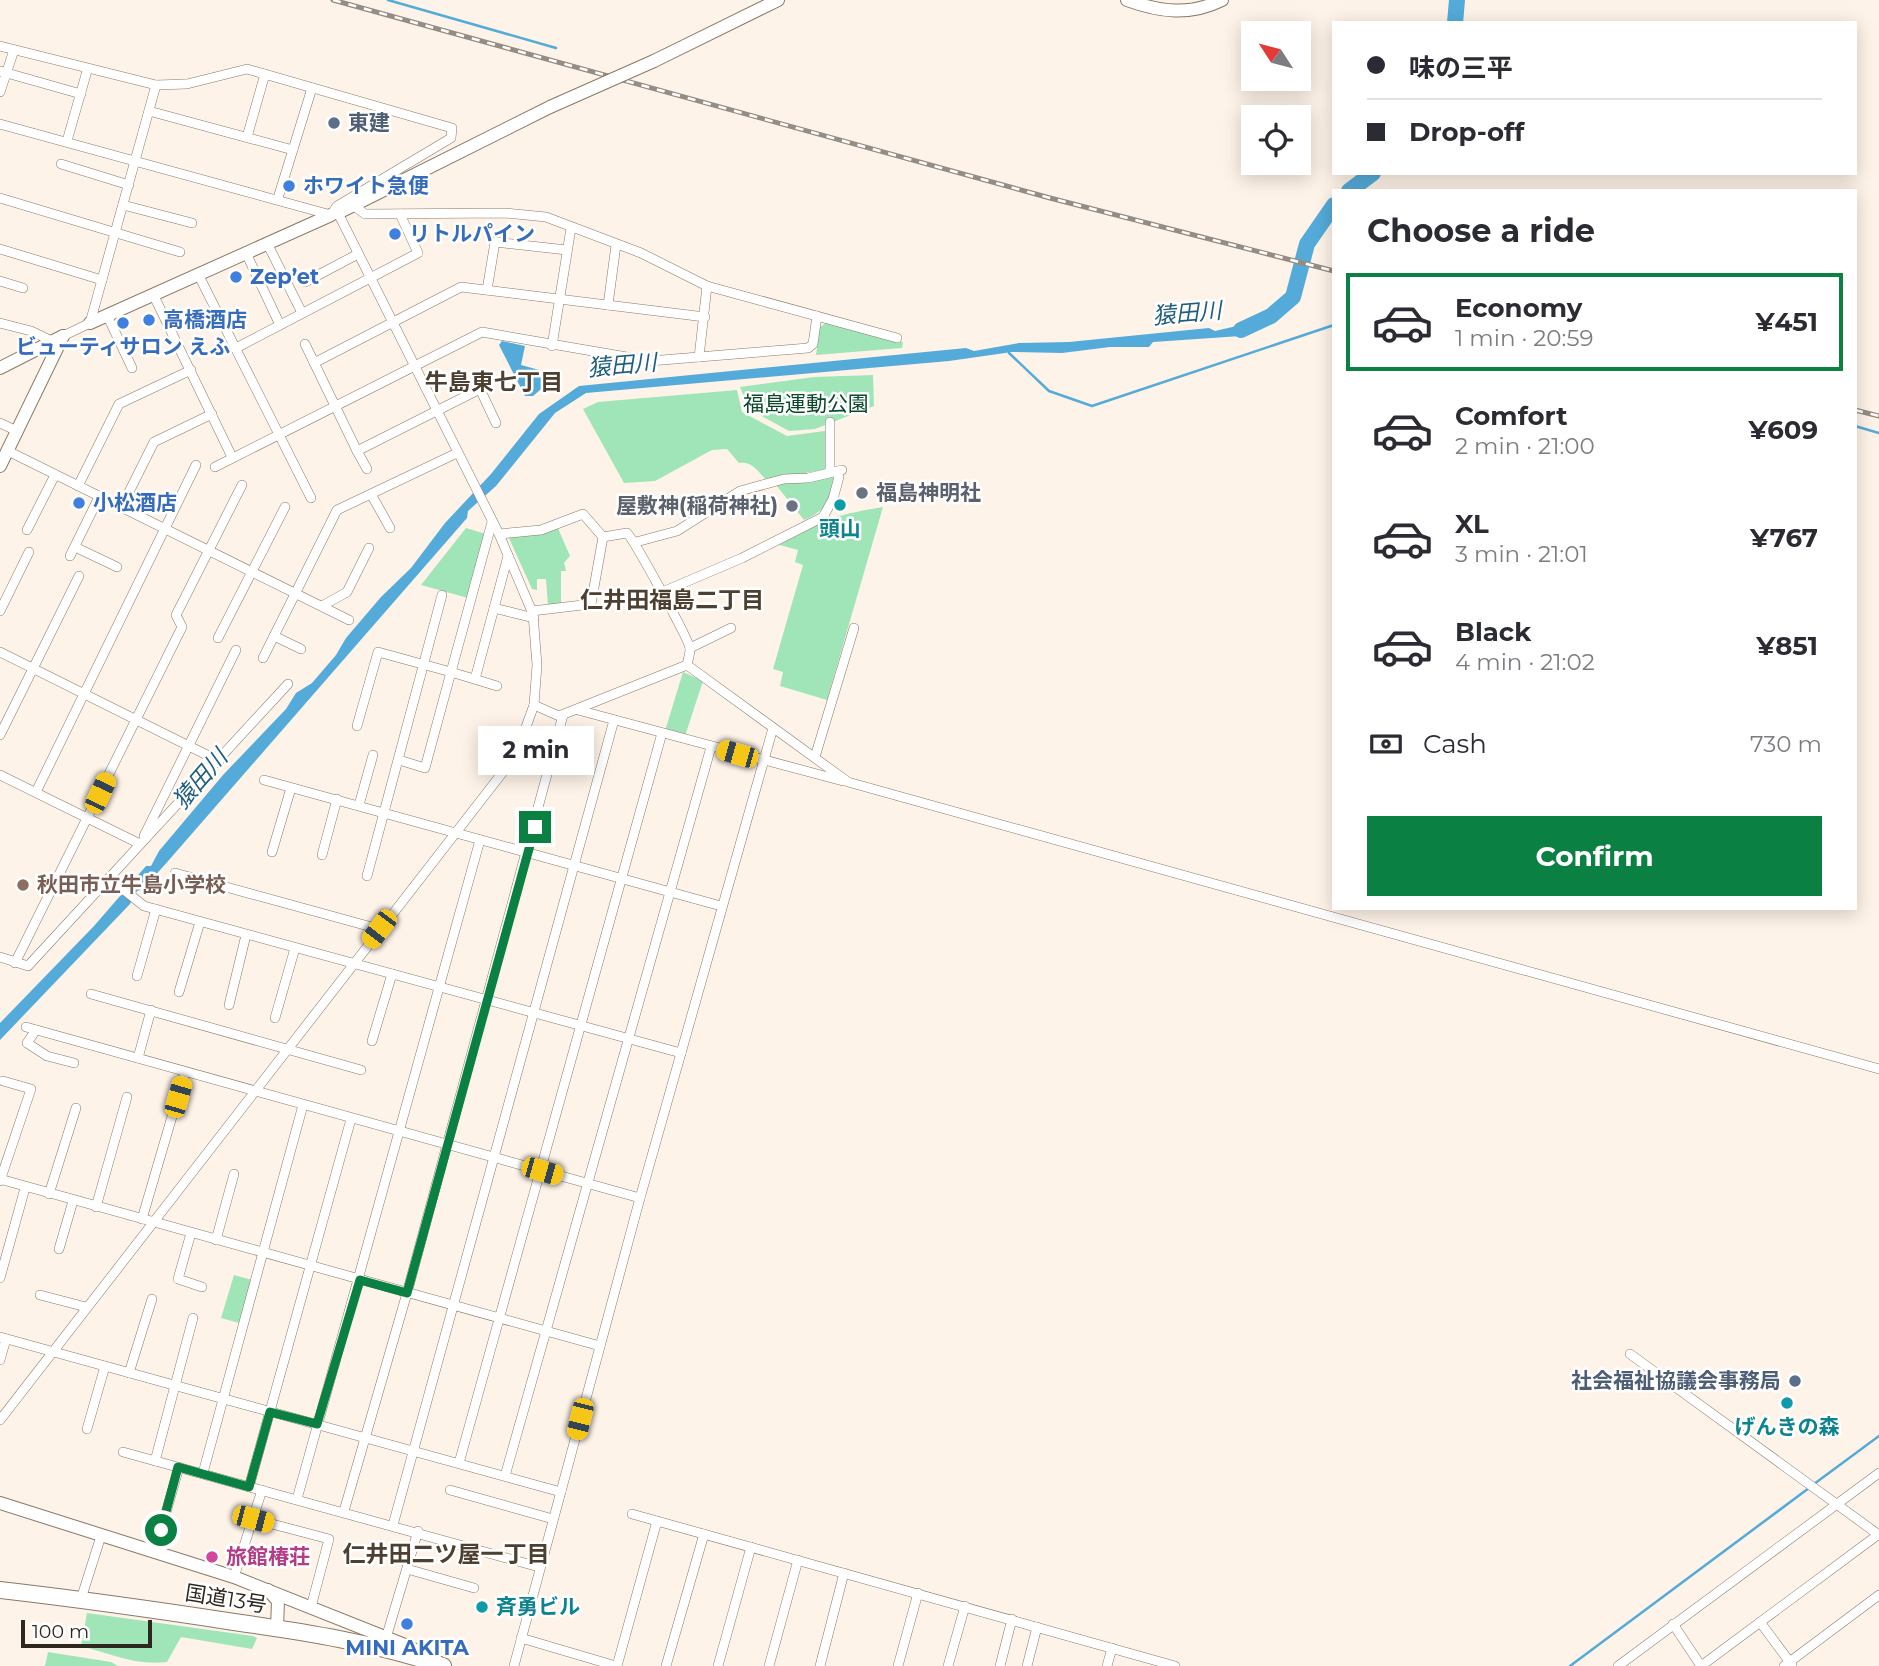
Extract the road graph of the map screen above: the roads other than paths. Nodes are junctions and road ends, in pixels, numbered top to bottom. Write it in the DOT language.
graph roads {
  1 [pos="778,0"];
  2 [pos="1127,0"];
  3 [pos="1222,0"];
  4 [pos="0,46"];
  5 [pos="14,50"];
  6 [pos="87,71"];
  7 [pos="3,72"];
  8 [pos="265,74"];
  9 [pos="156,85"];
  10 [pos="312,88"];
  11 [pos="0,92"];
  12 [pos="81,94"];
  13 [pos="149,111"];
  14 [pos="0,124"];
  15 [pos="247,136"];
  16 [pos="67,141"];
  17 [pos="293,150"];
  18 [pos="136,161"];
  19 [pos="61,164"];
  20 [pos="129,185"];
  21 [pos="0,198"];
  22 [pos="278,198"];
  23 [pos="123,205"];
  24 [pos="354,206"];
  25 [pos="334,214"];
  26 [pos="400,214"];
  27 [pos="191,223"];
  28 [pos="571,228"];
  29 [pos="116,233"];
  30 [pos="267,243"];
  31 [pos="615,245"];
  32 [pos="0,249"];
  33 [pos="567,250"];
  34 [pos="180,252"];
  35 [pos="246,253"];
  36 [pos="358,254"];
  37 [pos="198,274"];
  38 [pos="370,278"];
  39 [pos="102,280"];
  40 [pos="0,281"];
  41 [pos="305,282"];
  42 [pos="707,286"];
  43 [pos="23,288"];
  44 [pos="487,290"];
  45 [pos="153,294"];
  46 [pos="560,299"];
  47 [pos="608,305"];
  48 [pos="302,313"];
  49 [pos="107,315"];
  50 [pos="817,316"];
  51 [pos="705,317"];
  52 [pos="394,322"];
  53 [pos="90,323"];
  54 [pos="0,324"];
  55 [pos="280,325"];
  56 [pos="897,338"];
  57 [pos="58,339"];
  58 [pos="304,344"];
  59 [pos="552,346"];
  60 [pos="236,348"];
  61 [pos="699,357"];
  62 [pos="314,363"];
  63 [pos="413,367"];
  64 [pos="0,368"];
  65 [pos="132,368"];
  66 [pos="191,370"];
  67 [pos="334,406"];
  68 [pos="436,412"];
  69 [pos="212,414"];
  70 [pos="830,422"];
  71 [pos="0,423"];
  72 [pos="496,423"];
  73 [pos="17,431"];
  74 [pos="278,433"];
  75 [pos="8,451"];
  76 [pos="357,451"];
  77 [pos="457,453"];
  78 [pos="232,457"];
  79 [pos="197,465"];
  80 [pos="0,466"];
  81 [pos="215,467"];
  82 [pos="367,469"];
  83 [pos="837,471"];
  84 [pos="55,474"];
  85 [pos="242,485"];
  86 [pos="78,486"];
  87 [pos="370,494"];
  88 [pos="99,497"];
  89 [pos="311,498"];
  90 [pos="285,507"];
  91 [pos="121,508"];
  92 [pos="492,522"];
  93 [pos="390,528"];
  94 [pos="27,530"];
  95 [pos="163,530"];
  96 [pos="499,534"];
  97 [pos="603,537"];
  98 [pos="636,542"];
  99 [pos="369,548"];
  100 [pos="29,552"];
  101 [pos="208,552"];
  102 [pos="508,556"];
  103 [pos="117,567"];
  104 [pos="252,572"];
  105 [pos="79,576"];
  106 [pos="296,593"];
  107 [pos="660,593"];
  108 [pos="442,595"];
  109 [pos="322,606"];
  110 [pos="494,608"];
  111 [pos="0,611"];
  112 [pos="533,615"];
  113 [pos="349,620"];
  114 [pos="731,628"];
  115 [pos="854,628"];
  116 [pos="274,636"];
  117 [pos="218,638"];
  118 [pos="690,648"];
  119 [pos="301,649"];
  120 [pos="236,650"];
  121 [pos="0,652"];
  122 [pos="263,658"];
  123 [pos="425,665"];
  124 [pos="687,665"];
  125 [pos="32,669"];
  126 [pos="451,672"];
  127 [pos="475,679"];
  128 [pos="288,684"];
  129 [pos="497,686"];
  130 [pos="83,694"];
  131 [pos="534,705"];
  132 [pos="578,710"];
  133 [pos="563,715"];
  134 [pos="135,719"];
  135 [pos="614,720"];
  136 [pos="357,726"];
  137 [pos="773,728"];
  138 [pos="662,733"];
  139 [pos="0,735"];
  140 [pos="188,745"];
  141 [pos="711,747"];
  142 [pos="373,755"];
  143 [pos="815,757"];
  144 [pos="399,760"];
  145 [pos="219,761"];
  146 [pos="762,762"];
  147 [pos="0,775"];
  148 [pos="264,780"];
  149 [pos="848,782"];
  150 [pos="290,788"];
  151 [pos="36,792"];
  152 [pos="337,799"];
  153 [pos="359,805"];
  154 [pos="385,811"];
  155 [pos="88,818"];
  156 [pos="456,833"];
  157 [pos="480,840"];
  158 [pos="140,844"];
  159 [pos="272,852"];
  160 [pos="528,853"];
  161 [pos="322,855"];
  162 [pos="575,866"];
  163 [pos="175,873"];
  164 [pos="367,876"];
  165 [pos="109,878"];
  166 [pos="622,879"];
  167 [pos="670,892"];
  168 [pos="721,906"];
  169 [pos="156,909"];
  170 [pos="200,922"];
  171 [pos="379,929"];
  172 [pos="246,935"];
  173 [pos="295,948"];
  174 [pos="0,957"];
  175 [pos="15,963"];
  176 [pos="353,964"];
  177 [pos="392,974"];
  178 [pos="137,976"];
  179 [pos="438,987"];
  180 [pos="179,992"];
  181 [pos="91,994"];
  182 [pos="486,1000"];
  183 [pos="229,1005"];
  184 [pos="151,1010"];
  185 [pos="534,1013"];
  186 [pos="275,1018"];
  187 [pos="582,1026"];
  188 [pos="629,1038"];
  189 [pos="372,1041"];
  190 [pos="288,1050"];
  191 [pos="681,1052"];
  192 [pos="138,1058"];
  193 [pos="74,1063"];
  194 [pos="1879,1069"];
  195 [pos="361,1070"];
  196 [pos="185,1072"];
  197 [pos="3,1081"];
  198 [pos="256,1091"];
  199 [pos="127,1097"];
  200 [pos="303,1105"];
  201 [pos="76,1108"];
  202 [pos="351,1119"];
  203 [pos="400,1132"];
  204 [pos="447,1145"];
  205 [pos="495,1158"];
  206 [pos="542,1171"];
  207 [pos="233,1174"];
  208 [pos="1,1180"];
  209 [pos="588,1184"];
  210 [pos="25,1188"];
  211 [pos="49,1194"];
  212 [pos="640,1198"];
  213 [pos="73,1201"];
  214 [pos="96,1207"];
  215 [pos="147,1221"];
  216 [pos="191,1233"];
  217 [pos="216,1240"];
  218 [pos="59,1248"];
  219 [pos="264,1253"];
  220 [pos="311,1266"];
  221 [pos="0,1278"];
  222 [pos="360,1280"];
  223 [pos="202,1286"];
  224 [pos="407,1293"];
  225 [pos="40,1295"];
  226 [pos="152,1299"];
  227 [pos="453,1306"];
  228 [pos="86,1307"];
  229 [pos="193,1318"];
  230 [pos="500,1319"];
  231 [pos="548,1332"];
  232 [pos="3,1338"];
  233 [pos="600,1346"];
  234 [pos="53,1352"];
  235 [pos="1630,1354"];
  236 [pos="0,1360"];
  237 [pos="105,1366"];
  238 [pos="129,1373"];
  239 [pos="175,1385"];
  240 [pos="222,1398"];
  241 [pos="270,1412"];
  242 [pos="0,1420"];
  243 [pos="317,1424"];
  244 [pos="87,1429"];
  245 [pos="366,1438"];
  246 [pos="412,1450"];
  247 [pos="123,1452"];
  248 [pos="155,1461"];
  249 [pos="459,1463"];
  250 [pos="178,1467"];
  251 [pos="203,1473"];
  252 [pos="1879,1473"];
  253 [pos="505,1476"];
  254 [pos="249,1487"];
  255 [pos="262,1490"];
  256 [pos="450,1490"];
  257 [pos="561,1492"];
  258 [pos="297,1499"];
  259 [pos="0,1503"];
  260 [pos="1836,1505"];
  261 [pos="344,1511"];
  262 [pos="632,1514"];
  263 [pos="253,1519"];
  264 [pos="553,1519"];
  265 [pos="657,1521"];
  266 [pos="393,1525"];
  267 [pos="418,1531"];
  268 [pos="704,1534"];
  269 [pos="1879,1535"];
  270 [pos="102,1536"];
  271 [pos="751,1547"];
  272 [pos="155,1551"];
  273 [pos="798,1560"];
  274 [pos="539,1567"];
  275 [pos="407,1569"];
  276 [pos="844,1573"];
  277 [pos="234,1577"];
  278 [pos="474,1588"];
  279 [pos="0,1590"];
  280 [pos="268,1590"];
  281 [pos="918,1594"];
  282 [pos="1879,1595"];
  283 [pos="81,1599"];
  284 [pos="965,1606"];
  285 [pos="311,1607"];
  286 [pos="1012,1619"];
  287 [pos="1760,1622"];
  288 [pos="1673,1624"];
  289 [pos="1037,1627"];
  290 [pos="277,1628"];
  291 [pos="386,1638"];
  292 [pos="521,1638"];
  293 [pos="1112,1648"];
  294 [pos="438,1664"];
  295 [pos="1159,1664"];
  296 [pos="1789,1665"];
  297 [pos="514,1666"];
  298 [pos="616,1666"];
  299 [pos="666,1666"];
  300 [pos="718,1666"];
  301 [pos="769,1666"];
  302 [pos="820,1666"];
  303 [pos="898,1666"];
  304 [pos="948,1666"];
  305 [pos="1000,1666"];
  306 [pos="1027,1666"];
  307 [pos="1107,1666"];
  308 [pos="1175,1666"];
  309 [pos="1618,1666"];
  1 -- 24 [label="street, bridge"];
  2 -- 3 [label="street"];
  4 -- 5 [label="street"];
  5 -- 6 [label="street"];
  5 -- 7 [label="street"];
  6 -- 9 [label="street"];
  6 -- 12 [label="street"];
  7 -- 11 [label="street"];
  7 -- 12 [label="street"];
  8 -- 9 [label="street"];
  8 -- 10 [label="street"];
  8 -- 15 [label="street"];
  9 -- 13 [label="street"];
  10 -- 17 [label="street"];
  10 -- 25 [label="street"];
  12 -- 16 [label="street"];
  13 -- 15 [label="street"];
  13 -- 18 [label="street"];
  14 -- 16 [label="street"];
  15 -- 17 [label="street"];
  16 -- 18 [label="street"];
  17 -- 22 [label="street"];
  18 -- 20 [label="street"];
  18 -- 22 [label="street"];
  19 -- 20 [label="street"];
  20 -- 23 [label="street"];
  21 -- 29 [label="street"];
  22 -- 25 [label="street"];
  23 -- 27 [label="street"];
  23 -- 29 [label="street"];
  24 -- 25 [label="street"];
  24 -- 26 [label="street"];
  25 -- 30 [label="street"];
  25 -- 36 [label="street"];
  26 -- 28 [label="street"];
  26 -- 38 [label="street"];
  28 -- 31 [label="street"];
  28 -- 33 [label="street"];
  29 -- 34 [label="street"];
  29 -- 39 [label="street"];
  30 -- 35 [label="street"];
  30 -- 48 [label="street"];
  31 -- 42 [label="street"];
  31 -- 47 [label="street"];
  32 -- 39 [label="street"];
  33 -- 44 [label="street"];
  33 -- 46 [label="street"];
  35 -- 37 [label="street"];
  35 -- 55 [label="street"];
  36 -- 38 [label="street"];
  36 -- 41 [label="street"];
  37 -- 45 [label="street"];
  37 -- 60 [label="street"];
  38 -- 48 [label="street"];
  38 -- 52 [label="street"];
  39 -- 53 [label="street"];
  40 -- 43 [label="street"];
  42 -- 50 [label="street"];
  42 -- 51 [label="street"];
  44 -- 46 [label="street"];
  44 -- 52 [label="street"];
  45 -- 49 [label="street"];
  45 -- 66 [label="street"];
  46 -- 47 [label="street"];
  46 -- 59 [label="street"];
  47 -- 51 [label="street"];
  48 -- 55 [label="street"];
  49 -- 53 [label="street"];
  49 -- 65 [label="street"];
  50 -- 56 [label="street"];
  50 -- 61 [label="street"];
  51 -- 61 [label="street"];
  52 -- 62 [label="street"];
  52 -- 63 [label="street"];
  53 -- 57 [label="street"];
  54 -- 57 [label="street"];
  55 -- 60 [label="street"];
  57 -- 64 [label="street"];
  57 -- 73 [label="street"];
  58 -- 62 [label="street"];
  59 -- 61 [label="street"];
  59 -- 63 [label="street"];
  60 -- 74 [label="street"];
  62 -- 67 [label="street"];
  63 -- 67 [label="street"];
  63 -- 68 [label="street"];
  66 -- 69 [label="street"];
  66 -- 86 [label="street"];
  67 -- 74 [label="street"];
  67 -- 76 [label="street"];
  68 -- 72 [label="street"];
  68 -- 76 [label="street"];
  68 -- 77 [label="street"];
  69 -- 78 [label="street"];
  69 -- 91 [label="street"];
  70 -- 83 [label="street"];
  71 -- 73 [label="street"];
  73 -- 75 [label="street"];
  74 -- 78 [label="street"];
  74 -- 89 [label="street"];
  75 -- 80 [label="street"];
  75 -- 84 [label="street"];
  76 -- 82 [label="street"];
  77 -- 87 [label="street"];
  77 -- 92 [label="street"];
  78 -- 81 [label="street"];
  79 -- 95 [label="street"];
  83 -- 98 [label="street"];
  83 -- 107 [label="street"];
  84 -- 86 [label="street"];
  84 -- 94 [label="street"];
  85 -- 101 [label="street"];
  86 -- 88 [label="street"];
  87 -- 93 [label="street"];
  87 -- 106 [label="street"];
  88 -- 91 [label="street"];
  88 -- 103 [label="street"];
  90 -- 104 [label="street"];
  91 -- 95 [label="street"];
  92 -- 96 [label="street"];
  92 -- 126 [label="street"];
  95 -- 101 [label="street"];
  95 -- 130 [label="street"];
  96 -- 97 [label="street"];
  96 -- 102 [label="street"];
  97 -- 98 [label="street"];
  97 -- 112 [label="street"];
  98 -- 107 [label="street"];
  99 -- 109 [label="street"];
  100 -- 111 [label="street"];
  101 -- 104 [label="street"];
  101 -- 134 [label="street"];
  102 -- 110 [label="street"];
  102 -- 112 [label="street"];
  104 -- 106 [label="street"];
  104 -- 117 [label="street"];
  105 -- 125 [label="street"];
  106 -- 109 [label="street"];
  106 -- 116 [label="street"];
  107 -- 118 [label="street"];
  108 -- 123 [label="street"];
  109 -- 113 [label="street"];
  110 -- 112 [label="street"];
  110 -- 127 [label="street"];
  112 -- 131 [label="street"];
  114 -- 118 [label="street"];
  115 -- 143 [label="street"];
  116 -- 119 [label="street"];
  116 -- 122 [label="street"];
  118 -- 124 [label="street"];
  120 -- 140 [label="street"];
  121 -- 125 [label="street"];
  123 -- 126 [label="street"];
  123 -- 136 [label="street"];
  123 -- 144 [label="street"];
  124 -- 132 [label="street"];
  124 -- 137 [label="street"];
  125 -- 130 [label="street"];
  125 -- 139 [label="street"];
  126 -- 127 [label="street"];
  126 -- 144 [label="street"];
  127 -- 129 [label="street"];
  128 -- 145 [label="street"];
  130 -- 134 [label="street"];
  130 -- 151 [label="street"];
  131 -- 133 [label="street"];
  131 -- 156 [label="street"];
  132 -- 133 [label="street"];
  132 -- 135 [label="street"];
  133 -- 160 [label="street"];
  134 -- 140 [label="street"];
  134 -- 155 [label="street"];
  135 -- 138 [label="street"];
  135 -- 162 [label="street"];
  137 -- 143 [label="street"];
  137 -- 146 [label="street"];
  138 -- 141 [label="street"];
  138 -- 166 [label="street"];
  140 -- 145 [label="street"];
  140 -- 158 [label="street"];
  141 -- 146 [label="street"];
  141 -- 167 [label="street"];
  142 -- 153 [label="street"];
  143 -- 149 [label="street"];
  144 -- 154 [label="street"];
  145 -- 158 [label="street"];
  146 -- 149 [label="street"];
  146 -- 168 [label="street"];
  147 -- 151 [label="street"];
  148 -- 150 [label="street"];
  149 -- 194 [label="street"];
  150 -- 152 [label="street"];
  150 -- 159 [label="street"];
  151 -- 155 [label="street"];
  152 -- 153 [label="street"];
  152 -- 161 [label="street"];
  153 -- 154 [label="street"];
  154 -- 156 [label="street"];
  154 -- 164 [label="street"];
  155 -- 158 [label="street"];
  155 -- 175 [label="street"];
  156 -- 157 [label="street"];
  156 -- 171 [label="street"];
  157 -- 160 [label="street"];
  157 -- 179 [label="street"];
  158 -- 165 [label="street"];
  160 -- 162 [label="street"];
  160 -- 182 [label="street"];
  162 -- 166 [label="street"];
  162 -- 185 [label="street"];
  163 -- 171 [label="street"];
  165 -- 169 [label="street"];
  165 -- 175 [label="street"];
  166 -- 167 [label="street"];
  166 -- 187 [label="street"];
  167 -- 168 [label="street"];
  167 -- 188 [label="street"];
  168 -- 191 [label="street"];
  169 -- 170 [label="street"];
  169 -- 178 [label="street"];
  170 -- 172 [label="street"];
  170 -- 180 [label="street"];
  171 -- 176 [label="street"];
  172 -- 173 [label="street"];
  172 -- 183 [label="street"];
  173 -- 176 [label="street"];
  173 -- 186 [label="street"];
  174 -- 175 [label="street"];
  176 -- 177 [label="street"];
  176 -- 190 [label="street"];
  177 -- 179 [label="street"];
  177 -- 189 [label="street"];
  179 -- 182 [label="street"];
  179 -- 203 [label="street"];
  181 -- 184 [label="street"];
  182 -- 185 [label="street"];
  182 -- 204 [label="street"];
  184 -- 190 [label="street"];
  184 -- 192 [label="street"];
  185 -- 187 [label="street"];
  185 -- 205 [label="street"];
  187 -- 188 [label="street"];
  187 -- 206 [label="street"];
  188 -- 191 [label="street"];
  188 -- 209 [label="street"];
  190 -- 195 [label="street"];
  190 -- 198 [label="street"];
  191 -- 212 [label="street"];
  192 -- 193 [label="street"];
  192 -- 196 [label="street"];
  196 -- 198 [label="street"];
  196 -- 215 [label="street"];
  197 -- 208 [label="street"];
  198 -- 200 [label="street"];
  198 -- 215 [label="street"];
  199 -- 214 [label="street"];
  200 -- 202 [label="street"];
  200 -- 219 [label="street"];
  201 -- 211 [label="street"];
  202 -- 203 [label="street"];
  202 -- 220 [label="street"];
  203 -- 204 [label="street"];
  203 -- 222 [label="street"];
  204 -- 205 [label="street"];
  204 -- 224 [label="street"];
  205 -- 206 [label="street"];
  205 -- 227 [label="street"];
  206 -- 209 [label="street"];
  206 -- 230 [label="street"];
  207 -- 217 [label="street"];
  208 -- 210 [label="street"];
  209 -- 212 [label="street"];
  209 -- 231 [label="street"];
  210 -- 211 [label="street"];
  210 -- 221 [label="street"];
  211 -- 213 [label="street"];
  212 -- 233 [label="street"];
  213 -- 214 [label="street"];
  213 -- 218 [label="street"];
  214 -- 215 [label="street"];
  215 -- 216 [label="street"];
  215 -- 228 [label="street"];
  216 -- 217 [label="street"];
  216 -- 223 [label="street"];
  217 -- 219 [label="street"];
  219 -- 220 [label="street"];
  219 -- 240 [label="street"];
  220 -- 222 [label="street"];
  220 -- 241 [label="street"];
  222 -- 224 [label="street"];
  222 -- 243 [label="street"];
  224 -- 227 [label="street"];
  224 -- 245 [label="street"];
  225 -- 228 [label="street"];
  226 -- 238 [label="street"];
  227 -- 230 [label="street"];
  227 -- 246 [label="street"];
  228 -- 234 [label="street"];
  229 -- 239 [label="street"];
  230 -- 231 [label="street"];
  230 -- 249 [label="street"];
  231 -- 233 [label="street"];
  231 -- 253 [label="street"];
  232 -- 234 [label="street"];
  232 -- 236 [label="street"];
  233 -- 257 [label="street"];
  234 -- 237 [label="street"];
  234 -- 242 [label="street"];
  235 -- 260 [label="street"];
  237 -- 238 [label="street"];
  237 -- 244 [label="street"];
  238 -- 239 [label="street"];
  239 -- 240 [label="street"];
  239 -- 248 [label="street"];
  240 -- 241 [label="street"];
  240 -- 251 [label="street"];
  241 -- 243 [label="street"];
  241 -- 254 [label="street"];
  243 -- 245 [label="street"];
  243 -- 258 [label="street"];
  245 -- 246 [label="street"];
  245 -- 261 [label="street"];
  246 -- 249 [label="street"];
  246 -- 266 [label="street"];
  247 -- 248 [label="street"];
  248 -- 250 [label="street"];
  249 -- 253 [label="street"];
  250 -- 251 [label="street"];
  250 -- 272 [label="street"];
  251 -- 254 [label="street"];
  252 -- 260 [label="street"];
  253 -- 257 [label="street"];
  254 -- 255 [label="street"];
  255 -- 258 [label="street"];
  255 -- 263 [label="street"];
  256 -- 264 [label="street"];
  257 -- 264 [label="street"];
  258 -- 261 [label="street"];
  259 -- 270 [label="street"];
  260 -- 269 [label="street"];
  260 -- 288 [label="street"];
  261 -- 266 [label="street"];
  262 -- 265 [label="street"];
  263 -- 277 [label="street"];
  263 -- 285 [label="street"];
  264 -- 274 [label="street"];
  265 -- 268 [label="street"];
  265 -- 298 [label="street"];
  266 -- 267 [label="street"];
  267 -- 274 [label="street"];
  267 -- 275 [label="street"];
  268 -- 271 [label="street"];
  268 -- 299 [label="street"];
  269 -- 287 [label="street"];
  270 -- 272 [label="street"];
  270 -- 283 [label="street"];
  271 -- 273 [label="street"];
  271 -- 300 [label="street"];
  272 -- 277 [label="street"];
  273 -- 276 [label="street"];
  273 -- 301 [label="street"];
  274 -- 292 [label="street"];
  275 -- 278 [label="street"];
  275 -- 291 [label="street"];
  276 -- 281 [label="street"];
  276 -- 302 [label="street"];
  277 -- 280 [label="street"];
  279 -- 283 [label="highway, 国道13号"];
  280 -- 285 [label="street"];
  280 -- 290 [label="street"];
  281 -- 284 [label="street"];
  281 -- 303 [label="street"];
  282 -- 296 [label="street"];
  283 -- 290 [label="highway, 国道13号"];
  284 -- 286 [label="street"];
  284 -- 304 [label="street"];
  285 -- 291 [label="street"];
  286 -- 289 [label="street"];
  286 -- 305 [label="street"];
  287 -- 288 [label="street"];
  287 -- 296 [label="street"];
  288 -- 309 [label="street"];
  289 -- 293 [label="street"];
  289 -- 306 [label="street"];
  290 -- 294 [label="highway, 国道13号"];
  291 -- 294 [label="street"];
  292 -- 297 [label="street"];
  292 -- 298 [label="street"];
  293 -- 295 [label="street"];
  293 -- 307 [label="street"];
  295 -- 308 [label="street"];
}
